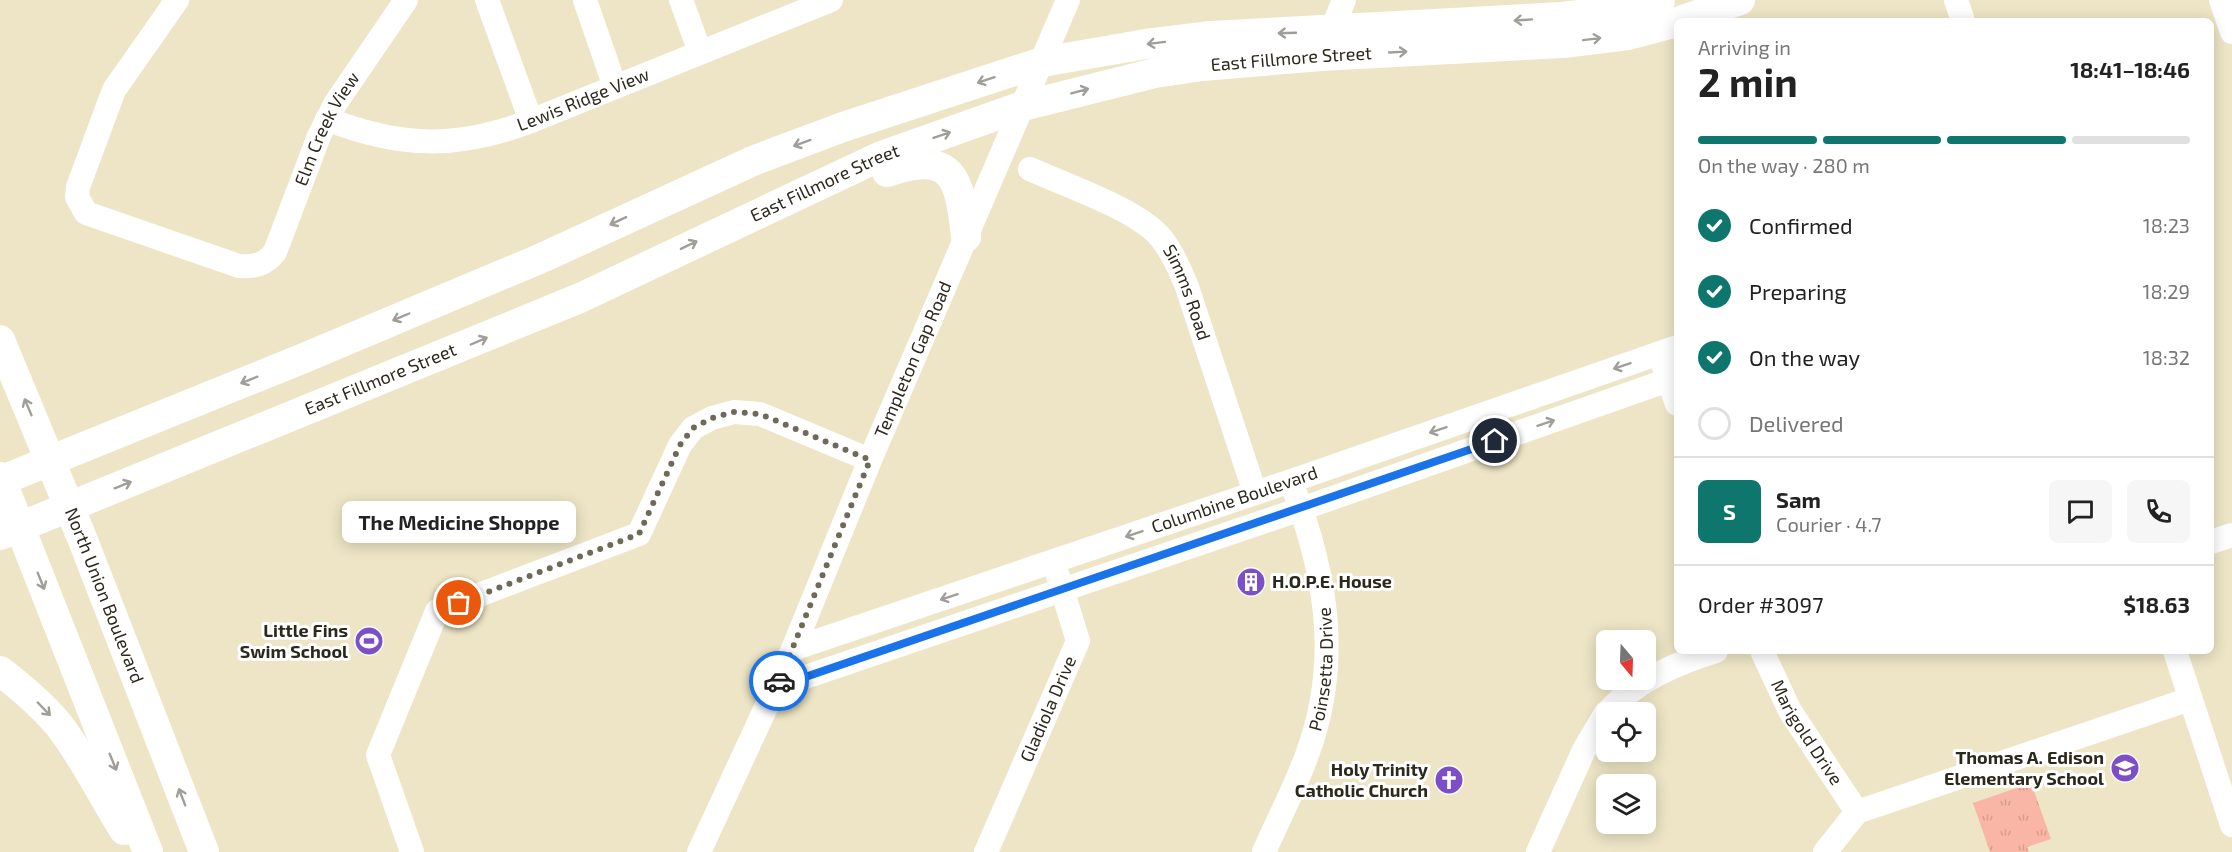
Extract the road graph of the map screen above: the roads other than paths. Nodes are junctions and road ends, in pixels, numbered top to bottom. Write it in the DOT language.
graph roads {
  1 [pos="177,0"];
  2 [pos="406,0"];
  3 [pos="487,0"];
  4 [pos="585,0"];
  5 [pos="681,0"];
  6 [pos="831,0"];
  7 [pos="1068,0"];
  8 [pos="1344,0"];
  9 [pos="1660,0"];
  10 [pos="1740,0"];
  11 [pos="1956,0"];
  12 [pos="2221,0"];
  13 [pos="782,9"];
  14 [pos="1688,18"];
  15 [pos="1962,18"];
  16 [pos="1674,22"];
  17 [pos="1331,32"];
  18 [pos="2232,32"];
  19 [pos="700,52"];
  20 [pos="1042,62"];
  21 [pos="615,87"];
  22 [pos="1023,106"];
  23 [pos="327,119"];
  24 [pos="531,121"];
  25 [pos="1030,169"];
  26 [pos="791,197"];
  27 [pos="966,237"];
  28 [pos="0,340"];
  29 [pos="1668,350"];
  30 [pos="1673,379"];
  31 [pos="870,460"];
  32 [pos="51,461"];
  33 [pos="0,479"];
  34 [pos="1291,481"];
  35 [pos="1255,493"];
  36 [pos="69,507"];
  37 [pos="1301,509"];
  38 [pos="10,531"];
  39 [pos="2232,535"];
  40 [pos="2214,541"];
  41 [pos="1053,562"];
  42 [pos="1063,591"];
  43 [pos="793,649"];
  44 [pos="1708,654"];
  45 [pos="1763,654"];
  46 [pos="2176,654"];
  47 [pos="0,671"];
  48 [pos="776,687"];
  49 [pos="2190,699"];
  50 [pos="1617,702"];
  51 [pos="1596,731"];
  52 [pos="1857,812"];
  53 [pos="2232,825"];
  54 [pos="138,852"];
  55 [pos="148,852"];
  56 [pos="204,852"];
  57 [pos="412,852"];
  58 [pos="699,852"];
  59 [pos="986,852"];
  60 [pos="1264,852"];
  61 [pos="1538,852"];
  62 [pos="1825,852"];
  1 -- 23 [label="street, Elm Creek View"];
  2 -- 23 [label="street, Elm Creek View"];
  3 -- 24 [label="street"];
  4 -- 21 [label="street"];
  5 -- 19 [label="street"];
  6 -- 13 [label="street, Lewis Ridge View"];
  7 -- 20 [label="street, Templeton Gap Road"];
  8 -- 17 [label="street"];
  9 -- 17 [label="main road, East Fillmore Street, one-way"];
  10 -- 14 [label="main road, East Fillmore Street"];
  11 -- 15 [label="street"];
  12 -- 18 [label="street"];
  13 -- 19 [label="street, Lewis Ridge View"];
  22 -- 16 [label="main road, East Fillmore Street, one-way"];
  17 -- 20 [label="main road, East Fillmore Street, one-way"];
  19 -- 21 [label="street, Lewis Ridge View"];
  20 -- 22 [label="street, Templeton Gap Road"];
  20 -- 32 [label="main road, East Fillmore Street, one-way"];
  21 -- 24 [label="street, Lewis Ridge View"];
  26 -- 22 [label="main road, East Fillmore Street, one-way"];
  22 -- 27 [label="street, Templeton Gap Road"];
  23 -- 24 [label="street, Lewis Ridge View"];
  25 -- 35 [label="street, Simms Road"];
  26 -- 27 [label="main road"];
  36 -- 26 [label="main road, East Fillmore Street, one-way"];
  27 -- 31 [label="street, Templeton Gap Road"];
  32 -- 28 [label="main road, North Union Boulevard, one-way"];
  29 -- 30 [label="street"];
  29 -- 34 [label="street, Columbine Boulevard, one-way"];
  37 -- 30 [label="street, Columbine Boulevard, one-way"];
  31 -- 43 [label="street, Templeton Gap Road"];
  31 -- 57 [label="street"];
  32 -- 33 [label="main road, East Fillmore Street"];
  32 -- 36 [label="main road, North Union Boulevard"];
  33 -- 38 [label="main road"];
  34 -- 35 [label="street, Columbine Boulevard"];
  34 -- 37 [label="street, Poinsetta Drive"];
  35 -- 41 [label="street, Columbine Boulevard, one-way"];
  36 -- 38 [label="main road, East Fillmore Street"];
  56 -- 36 [label="main road, North Union Boulevard, one-way"];
  37 -- 42 [label="street, Columbine Boulevard"];
  37 -- 60 [label="street, Poinsetta Drive"];
  38 -- 55 [label="main road, one-way"];
  39 -- 40 [label="street"];
  41 -- 42 [label="street, Gladiola Drive"];
  41 -- 43 [label="street, Columbine Boulevard, one-way"];
  42 -- 48 [label="street, Columbine Boulevard"];
  42 -- 59 [label="street, Gladiola Drive"];
  43 -- 48 [label="street, Templeton Gap Road"];
  44 -- 50 [label="street"];
  45 -- 52 [label="street, Marigold Drive"];
  46 -- 49 [label="street"];
  47 -- 54 [label="main road, one-way"];
  48 -- 58 [label="street, Templeton Gap Road"];
  49 -- 52 [label="street"];
  49 -- 53 [label="street"];
  51 -- 61 [label="street"];
  52 -- 62 [label="street"];
}
